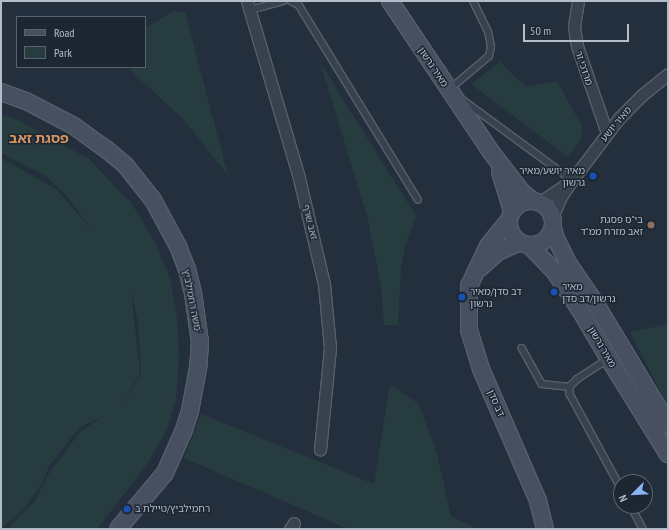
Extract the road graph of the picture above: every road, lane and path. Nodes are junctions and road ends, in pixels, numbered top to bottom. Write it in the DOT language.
graph roads {
  1 [pos="283,1"];
  2 [pos="291,1"];
  3 [pos="390,1"];
  4 [pos="473,1"];
  5 [pos="578,1"];
  6 [pos="248,5"];
  7 [pos="668,74"];
  8 [pos="449,90"];
  9 [pos="1,92"];
  10 [pos="608,133"];
  11 [pos="491,152"];
  12 [pos="572,180"];
  13 [pos="418,199"];
  14 [pos="536,201"];
  15 [pos="510,215"];
  16 [pos="553,222"];
  17 [pos="525,243"];
  18 [pos="474,273"];
  19 [pos="522,348"];
  20 [pos="609,359"];
  21 [pos="570,387"];
  22 [pos="668,424"];
  23 [pos="320,450"];
  24 [pos="668,454"];
  25 [pos="613,474"];
  26 [pos="635,514"];
  27 [pos="118,529"];
  28 [pos="545,529"];
  29 [pos="643,529"];
  1 -- 6 [label="lane"];
  2 -- 13 [label="lane"];
  3 -- 8 [label="street, מאיר גרשון"];
  4 -- 8 [label="lane"];
  5 -- 10 [label="street, מרדכי זר"];
  6 -- 23 [label="street, זאב שרף"];
  7 -- 10 [label="street, מאיר יושע"];
  8 -- 11 [label="street, מאיר גרשון"];
  8 -- 12 [label="lane"];
  9 -- 27 [label="street, משה רחמילביץ'"];
  10 -- 12 [label="street, מאיר יושע"];
  11 -- 14 [label="street, מאיר גרשון"];
  11 -- 15 [label="street, מאיר גרשון"];
  12 -- 14 [label="street, מאיר יושע"];
  12 -- 16 [label="street, מאיר יושע"];
  14 -- 15 [label="street"];
  14 -- 16 [label="street"];
  15 -- 17 [label="street"];
  15 -- 18 [label="street, דב סדן"];
  16 -- 17 [label="street"];
  16 -- 22 [label="street, מאיר גרשון"];
  17 -- 18 [label="street"];
  17 -- 20 [label="street, מאיר גרשון"];
  18 -- 28 [label="street, דב סדן"];
  19 -- 21 [label="lane"];
  20 -- 21 [label="lane"];
  20 -- 24 [label="street, מאיר גרשון"];
  21 -- 25 [label="lane"];
  26 -- 29 [label="lane"];
}
